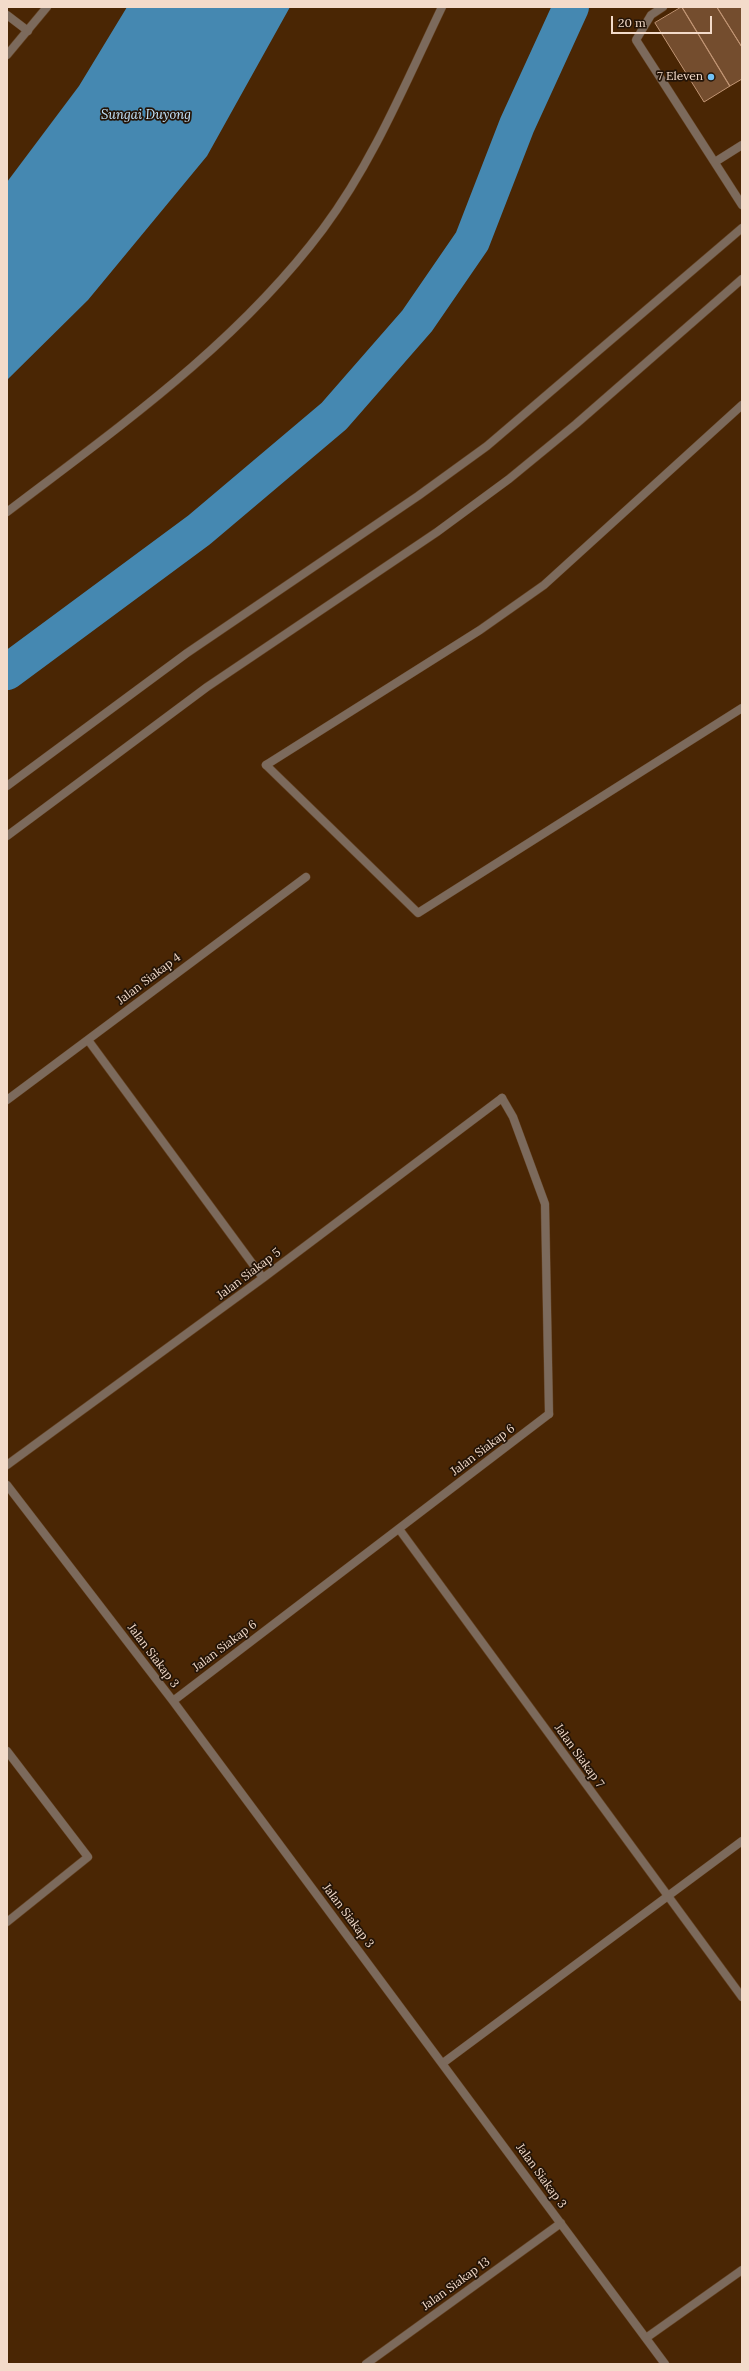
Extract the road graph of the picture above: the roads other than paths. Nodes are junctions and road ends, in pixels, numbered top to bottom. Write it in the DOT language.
graph roads {
  1 [pos="47,7"];
  2 [pos="442,7"];
  3 [pos="663,7"];
  4 [pos="7,15"];
  5 [pos="28,31"];
  6 [pos="7,55"];
  7 [pos="742,145"];
  8 [pos="715,162"];
  9 [pos="742,205"];
  10 [pos="742,228"];
  11 [pos="742,279"];
  12 [pos="742,405"];
  13 [pos="7,512"];
  14 [pos="742,708"];
  15 [pos="7,786"];
  16 [pos="7,836"];
  17 [pos="306,877"];
  18 [pos="88,1040"];
  19 [pos="502,1098"];
  20 [pos="7,1100"];
  21 [pos="263,1278"];
  22 [pos="7,1465"];
  23 [pos="7,1485"];
  24 [pos="399,1530"];
  25 [pos="173,1702"];
  26 [pos="7,1751"];
  27 [pos="742,1840"];
  28 [pos="667,1897"];
  29 [pos="7,1922"];
  30 [pos="742,1997"];
  31 [pos="443,2063"];
  32 [pos="561,2224"];
  33 [pos="742,2270"];
  34 [pos="646,2338"];
  35 [pos="366,2364"];
  36 [pos="665,2364"];
  1 -- 5 [label="street"];
  2 -- 13 [label="street"];
  3 -- 8 [label="street"];
  4 -- 5 [label="street"];
  5 -- 6 [label="street"];
  7 -- 8 [label="street"];
  8 -- 9 [label="street"];
  10 -- 15 [label="street"];
  11 -- 16 [label="street"];
  12 -- 14 [label="street"];
  17 -- 18 [label="street, Jalan Siakap 4"];
  18 -- 20 [label="street, Jalan Siakap 4"];
  18 -- 21 [label="street"];
  19 -- 21 [label="street, Jalan Siakap 5"];
  19 -- 24 [label="street, Jalan Siakap 6"];
  21 -- 22 [label="street, Jalan Siakap 5"];
  23 -- 25 [label="street, Jalan Siakap 3"];
  24 -- 25 [label="street, Jalan Siakap 6"];
  24 -- 28 [label="street, Jalan Siakap 7"];
  25 -- 31 [label="street, Jalan Siakap 3"];
  26 -- 29 [label="street"];
  27 -- 28 [label="street"];
  28 -- 30 [label="street, Jalan Siakap 7"];
  28 -- 31 [label="street"];
  31 -- 32 [label="street, Jalan Siakap 3"];
  32 -- 34 [label="street, Jalan Siakap 3"];
  32 -- 35 [label="street, Jalan Siakap 13"];
  33 -- 34 [label="street"];
  34 -- 36 [label="street, Jalan Siakap 3"];
}
